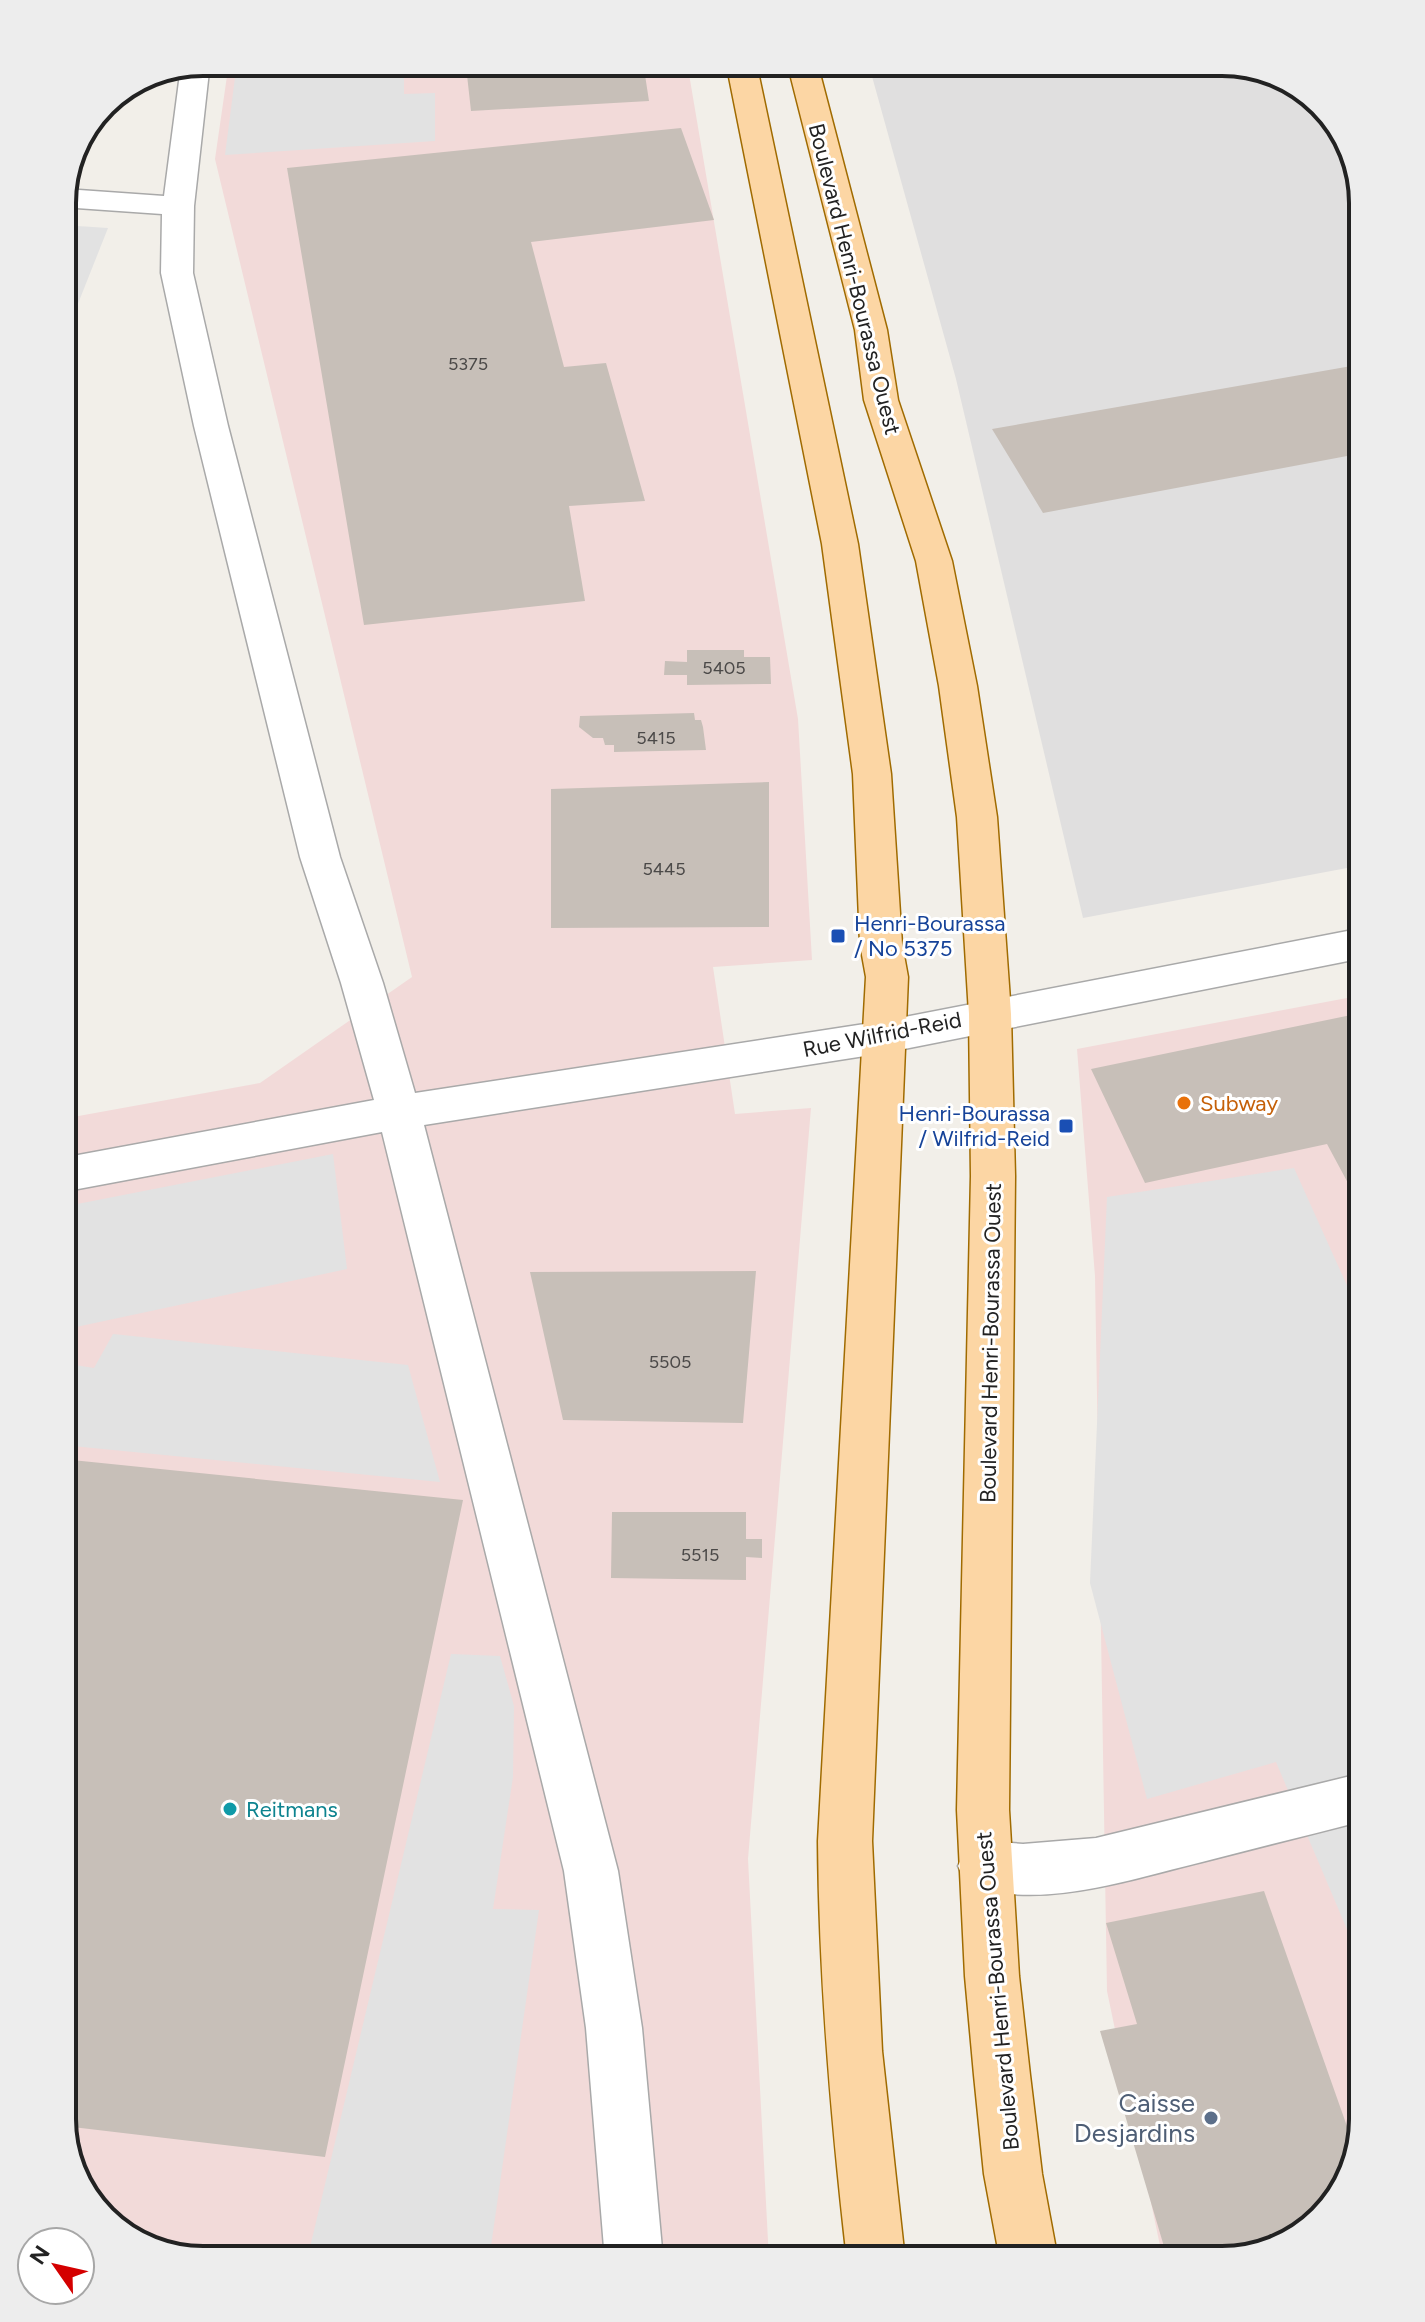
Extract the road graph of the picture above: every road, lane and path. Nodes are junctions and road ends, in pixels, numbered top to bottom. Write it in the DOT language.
graph roads {
  1 [pos="744,76"];
  2 [pos="806,76"];
  3 [pos="194,77"];
  4 [pos="76,199"];
  5 [pos="178,206"];
  6 [pos="1349,946"];
  7 [pos="990,1014"];
  8 [pos="884,1037"];
  9 [pos="398,1112"];
  10 [pos="76,1172"];
  11 [pos="1349,1800"];
  12 [pos="985,1866"];
  13 [pos="633,2246"];
  14 [pos="874,2246"];
  15 [pos="1026,2246"];
  1 -- 8 [label="main road"];
  2 -- 7 [label="main road, Boulevard Henri-Bourassa Ouest"];
  3 -- 5 [label="street"];
  4 -- 5 [label="street"];
  5 -- 9 [label="street"];
  6 -- 7 [label="street, Rue Wilfrid-Reid"];
  7 -- 8 [label="street, Rue Wilfrid-Reid"];
  7 -- 12 [label="main road, Boulevard Henri-Bourassa Ouest"];
  8 -- 9 [label="street, Rue Wilfrid-Reid"];
  8 -- 14 [label="main road"];
  9 -- 10 [label="street, Rue Wilfrid-Reid"];
  9 -- 13 [label="street"];
  11 -- 12 [label="street"];
  12 -- 15 [label="main road, Boulevard Henri-Bourassa Ouest"];
}
